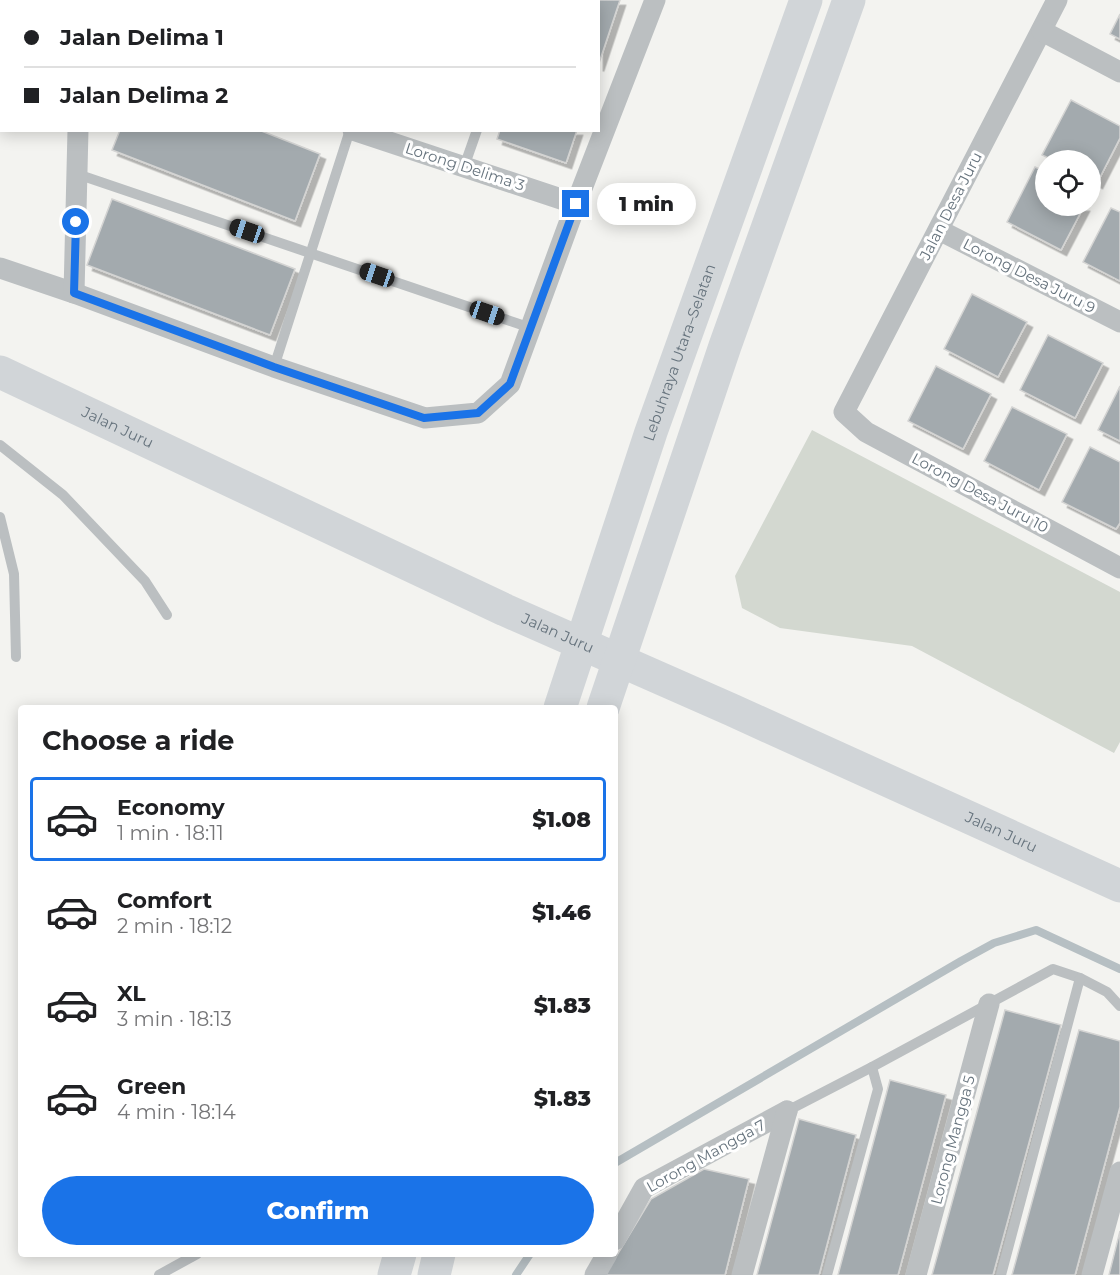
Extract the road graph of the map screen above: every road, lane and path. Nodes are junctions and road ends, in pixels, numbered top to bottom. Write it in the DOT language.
graph roads {
  1 [pos="655,0"];
  2 [pos="806,0"];
  3 [pos="849,0"];
  4 [pos="1057,0"];
  5 [pos="1042,30"];
  6 [pos="1120,72"];
  7 [pos="78,132"];
  8 [pos="351,132"];
  9 [pos="358,132"];
  10 [pos="476,132"];
  11 [pos="464,167"];
  12 [pos="77,174"];
  13 [pos="576,204"];
  14 [pos="939,230"];
  15 [pos="311,253"];
  16 [pos="0,268"];
  17 [pos="74,293"];
  18 [pos="1120,322"];
  19 [pos="531,328"];
  20 [pos="274,367"];
  21 [pos="0,372"];
  22 [pos="844,412"];
  23 [pos="0,445"];
  24 [pos="0,517"];
  25 [pos="1120,568"];
  26 [pos="167,615"];
  27 [pos="16,657"];
  28 [pos="561,705"];
  29 [pos="604,705"];
  30 [pos="1120,886"];
  31 [pos="1080,978"];
  32 [pos="989,1005"];
  33 [pos="1120,1006"];
  34 [pos="872,1067"];
  35 [pos="787,1111"];
  36 [pos="1120,1172"];
  37 [pos="618,1235"];
  38 [pos="192,1257"];
  39 [pos="399,1257"];
  40 [pos="438,1257"];
  41 [pos="605,1257"];
  42 [pos="159,1275"];
  43 [pos="394,1275"];
  44 [pos="434,1275"];
  45 [pos="595,1275"];
  46 [pos="742,1275"];
  47 [pos="827,1275"];
  48 [pos="916,1275"];
  49 [pos="1001,1275"];
  50 [pos="1092,1275"];
  1 -- 13 [label="street"];
  2 -- 28 [label="main road, Lebuhraya Utara–Selatan"];
  3 -- 29 [label="main road"];
  4 -- 5 [label="street, Jalan Desa Juru"];
  5 -- 6 [label="street"];
  5 -- 14 [label="street, Jalan Desa Juru"];
  7 -- 12 [label="street"];
  8 -- 15 [label="lane"];
  9 -- 11 [label="street, Lorong Delima 3"];
  10 -- 11 [label="lane"];
  11 -- 13 [label="street, Lorong Delima 3"];
  12 -- 15 [label="lane"];
  12 -- 17 [label="street"];
  13 -- 19 [label="street"];
  14 -- 18 [label="street, Lorong Desa Juru 9"];
  14 -- 22 [label="street, Jalan Desa Juru"];
  15 -- 19 [label="lane"];
  15 -- 20 [label="lane"];
  16 -- 17 [label="street"];
  17 -- 20 [label="street"];
  19 -- 20 [label="street"];
  21 -- 30 [label="main road, Jalan Juru"];
  22 -- 25 [label="street, Lorong Desa Juru 10"];
  23 -- 26 [label="lane"];
  24 -- 27 [label="lane"];
  31 -- 32 [label="lane"];
  31 -- 33 [label="lane"];
  31 -- 49 [label="lane"];
  32 -- 34 [label="lane"];
  32 -- 48 [label="street, Lorong Mangga 5"];
  34 -- 35 [label="lane"];
  34 -- 47 [label="lane"];
  35 -- 37 [label="street, Lorong Mangga 7"];
  35 -- 46 [label="street"];
  36 -- 50 [label="street"];
  38 -- 42 [label="lane"];
  39 -- 43 [label="main road"];
  40 -- 44 [label="main road"];
  41 -- 45 [label="street"];
}
